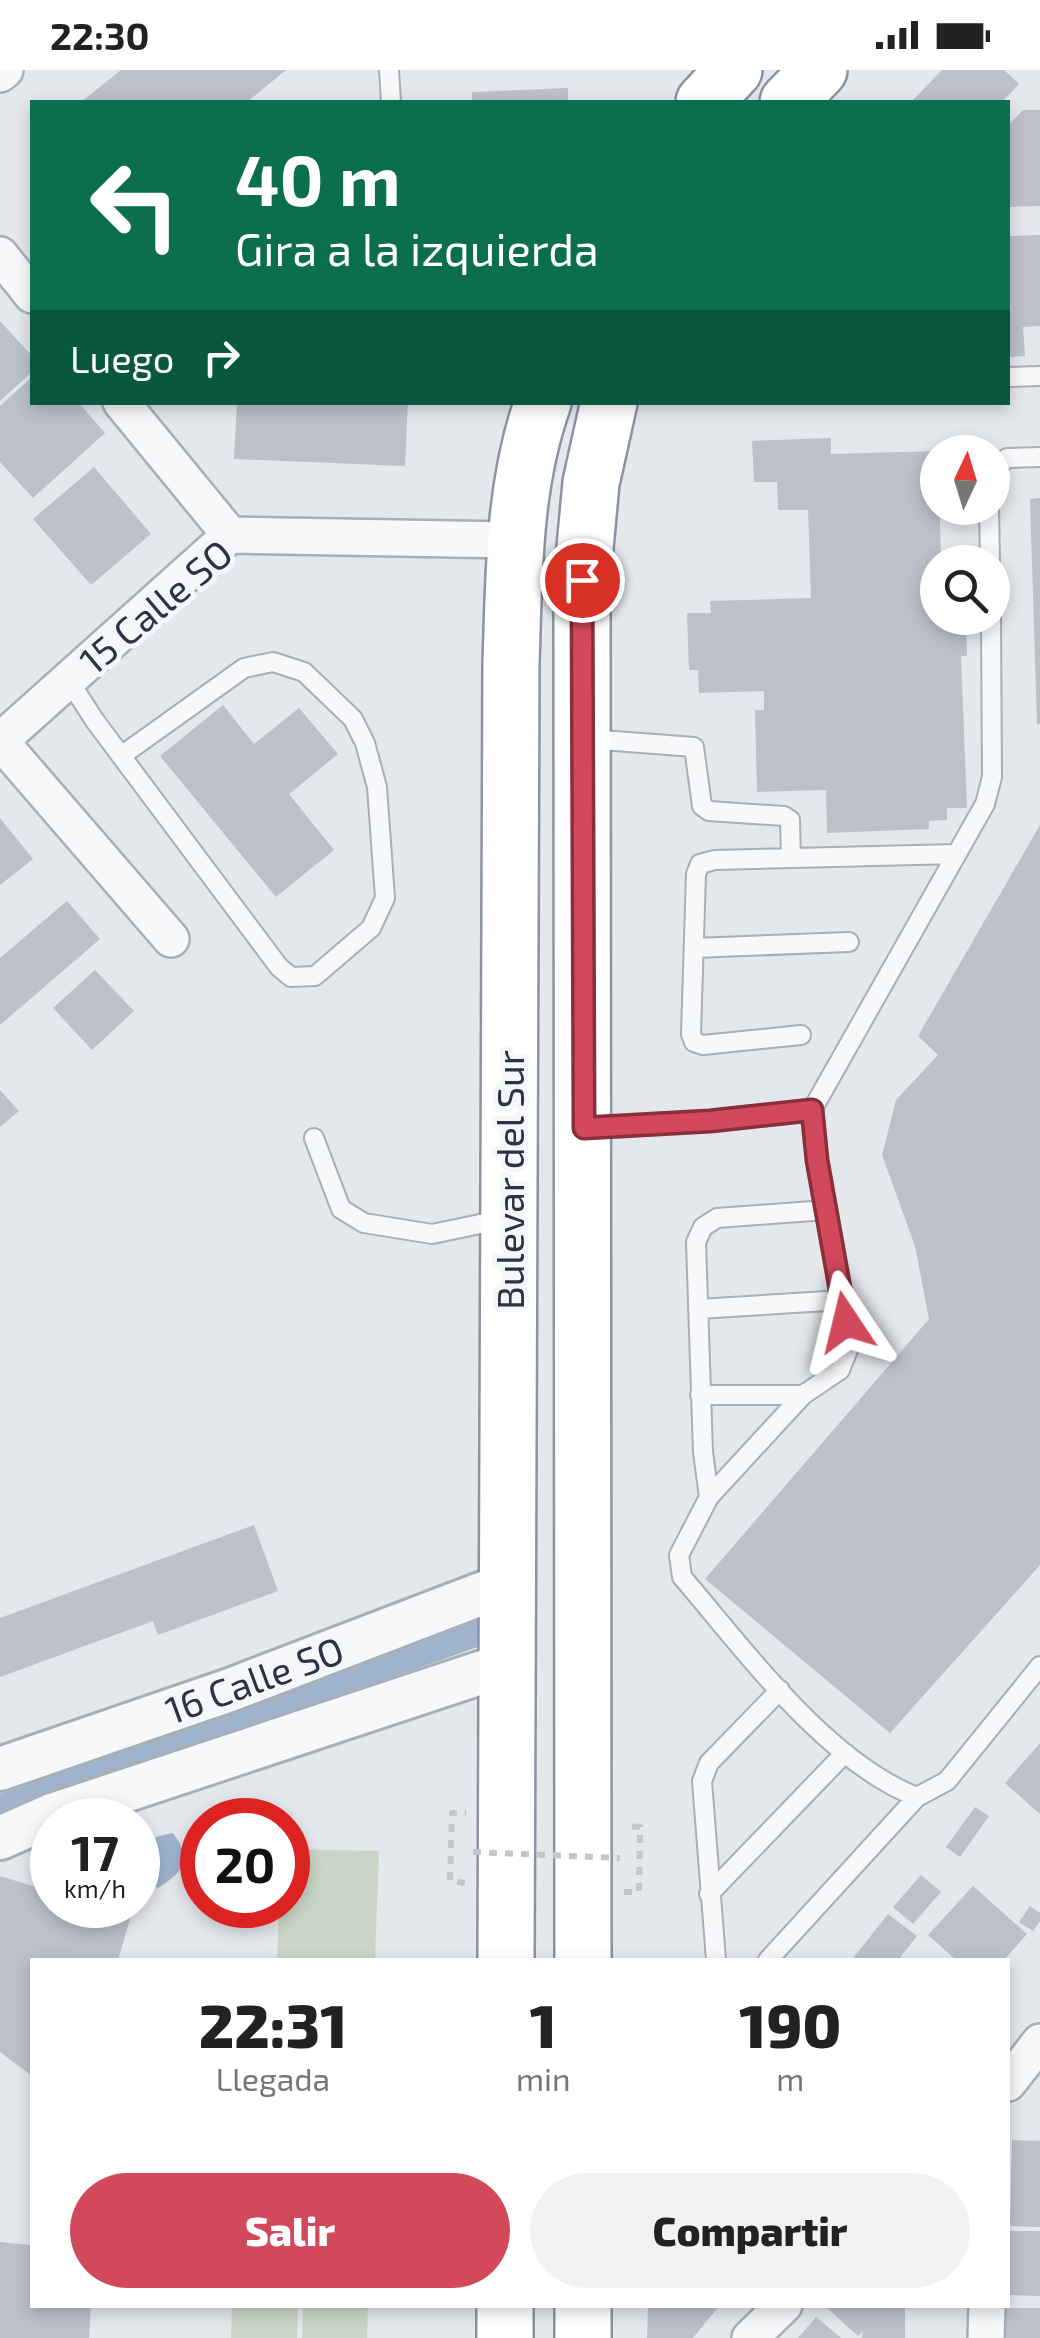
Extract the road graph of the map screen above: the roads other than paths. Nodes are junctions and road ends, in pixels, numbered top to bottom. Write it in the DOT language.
graph roads {
  1 [pos="389,70"];
  2 [pos="391,100"];
  3 [pos="0,255"];
  4 [pos="30,292"];
  5 [pos="1040,376"];
  6 [pos="1010,377"];
  7 [pos="123,405"];
  8 [pos="541,405"];
  9 [pos="608,405"];
  10 [pos="1040,456"];
  11 [pos="1010,458"];
  12 [pos="230,534"];
  13 [pos="515,540"];
  14 [pos="990,635"];
  15 [pos="68,680"];
  16 [pos="583,739"];
  17 [pos="0,741"];
  18 [pos="121,756"];
  19 [pos="957,854"];
  20 [pos="791,858"];
  21 [pos="172,939"];
  22 [pos="849,942"];
  23 [pos="694,948"];
  24 [pos="800,1035"];
  25 [pos="812,1110"];
  26 [pos="584,1128"];
  27 [pos="314,1138"];
  28 [pos="826,1210"];
  29 [pos="509,1218"];
  30 [pos="842,1300"];
  31 [pos="698,1309"];
  32 [pos="508,1376"];
  33 [pos="700,1395"];
  34 [pos="803,1395"];
  35 [pos="710,1497"];
  36 [pos="584,1536"];
  37 [pos="507,1584"];
  38 [pos="507,1664"];
  39 [pos="1040,1666"];
  40 [pos="780,1690"];
  41 [pos="584,1753"];
  42 [pos="845,1753"];
  43 [pos="0,1769"];
  44 [pos="916,1797"];
  45 [pos="0,1838"];
  46 [pos="709,1894"];
  47 [pos="506,1958"];
  48 [pos="583,1958"];
  49 [pos="716,1958"];
  50 [pos="770,1958"];
  51 [pos="1040,2042"];
  52 [pos="1010,2081"];
  53 [pos="505,2308"];
  54 [pos="583,2308"];
  55 [pos="781,2308"];
  56 [pos="987,2308"];
  57 [pos="505,2338"];
  58 [pos="583,2338"];
  59 [pos="750,2338"];
  60 [pos="986,2338"];
  1 -- 2 [label="lane"];
  3 -- 4 [label="street"];
  5 -- 6 [label="lane"];
  7 -- 12 [label="street"];
  8 -- 13 [label="highway, Bulevar del Sur"];
  9 -- 16 [label="highway, Bulevar del Sur"];
  10 -- 11 [label="lane"];
  12 -- 13 [label="street, 15 Calle SO"];
  12 -- 15 [label="street, 15 Calle SO"];
  13 -- 29 [label="highway, Bulevar del Sur"];
  14 -- 19 [label="lane"];
  15 -- 17 [label="street, 15 Calle SO"];
  15 -- 18 [label="lane"];
  16 -- 20 [label="lane"];
  16 -- 26 [label="highway, Bulevar del Sur"];
  17 -- 21 [label="street"];
  18 -- 18 [label="lane"];
  19 -- 20 [label="lane"];
  19 -- 25 [label="lane"];
  20 -- 23 [label="lane"];
  22 -- 23 [label="lane"];
  23 -- 24 [label="lane"];
  25 -- 26 [label="lane"];
  25 -- 28 [label="lane"];
  26 -- 36 [label="highway, Bulevar del Sur"];
  27 -- 29 [label="lane"];
  28 -- 30 [label="lane"];
  28 -- 31 [label="lane"];
  29 -- 32 [label="highway, Bulevar del Sur"];
  30 -- 31 [label="lane"];
  30 -- 34 [label="lane"];
  31 -- 33 [label="lane"];
  32 -- 36 [label="highway"];
  32 -- 37 [label="highway, Bulevar del Sur"];
  33 -- 34 [label="lane"];
  33 -- 35 [label="lane"];
  34 -- 35 [label="lane"];
  35 -- 40 [label="lane"];
  36 -- 41 [label="highway, Bulevar del Sur"];
  37 -- 38 [label="highway, Bulevar del Sur"];
  37 -- 41 [label="highway"];
  37 -- 43 [label="street, 16 Calle SO"];
  38 -- 45 [label="street, 16 Calle SO"];
  38 -- 47 [label="highway, Bulevar del Sur"];
  39 -- 44 [label="lane"];
  40 -- 42 [label="lane"];
  40 -- 46 [label="lane"];
  41 -- 48 [label="highway, Bulevar del Sur"];
  42 -- 44 [label="lane"];
  42 -- 46 [label="lane"];
  44 -- 50 [label="lane"];
  46 -- 49 [label="lane"];
  51 -- 52 [label="street"];
  53 -- 57 [label="highway"];
  54 -- 58 [label="highway"];
  55 -- 59 [label="street"];
  56 -- 60 [label="street"];
}
